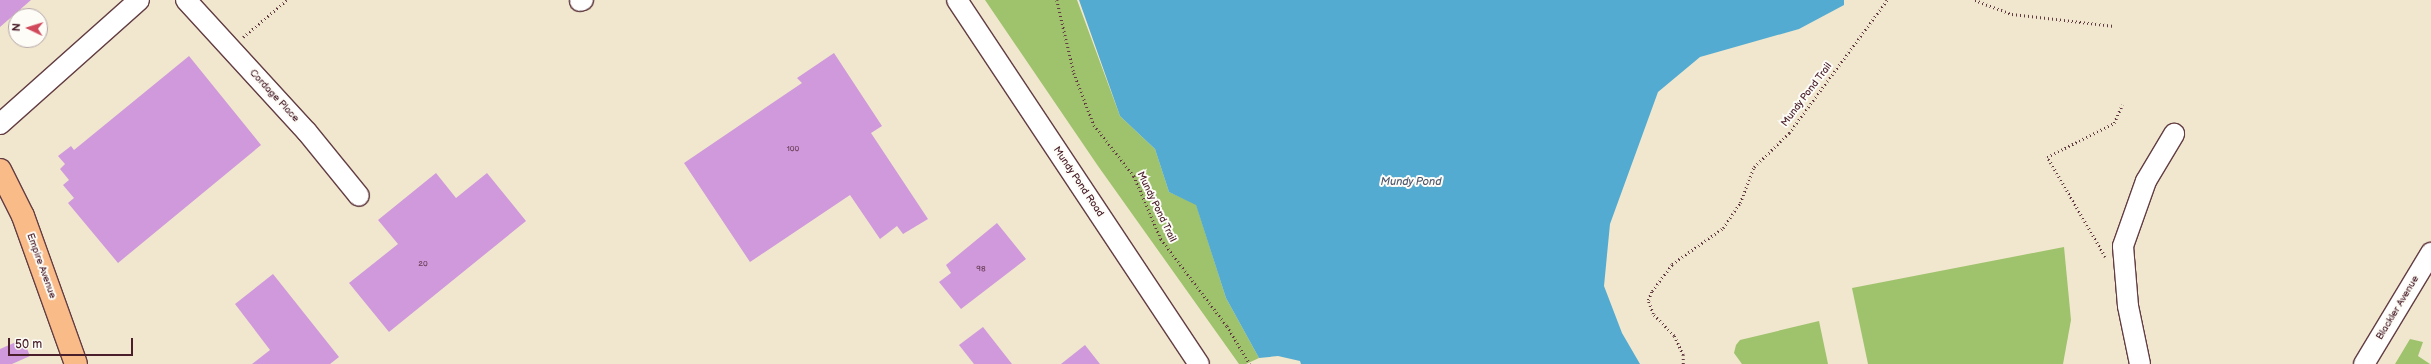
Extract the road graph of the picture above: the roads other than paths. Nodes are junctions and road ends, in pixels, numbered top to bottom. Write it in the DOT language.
graph roads {
  1 [pos="139,0"];
  2 [pos="186,0"];
  3 [pos="957,0"];
  4 [pos="0,124"];
  5 [pos="2174,134"];
  6 [pos="0,170"];
  7 [pos="359,196"];
  8 [pos="2431,253"];
  9 [pos="76,364"];
  10 [pos="1199,364"];
  11 [pos="2140,364"];
  12 [pos="2364,364"];
  1 -- 4 [label="street"];
  2 -- 7 [label="street, Cordage Place"];
  3 -- 10 [label="street, Mundy Pond Road"];
  5 -- 11 [label="street"];
  6 -- 9 [label="main road, Empire Avenue"];
  8 -- 12 [label="street, Blackler Avenue"];
}
